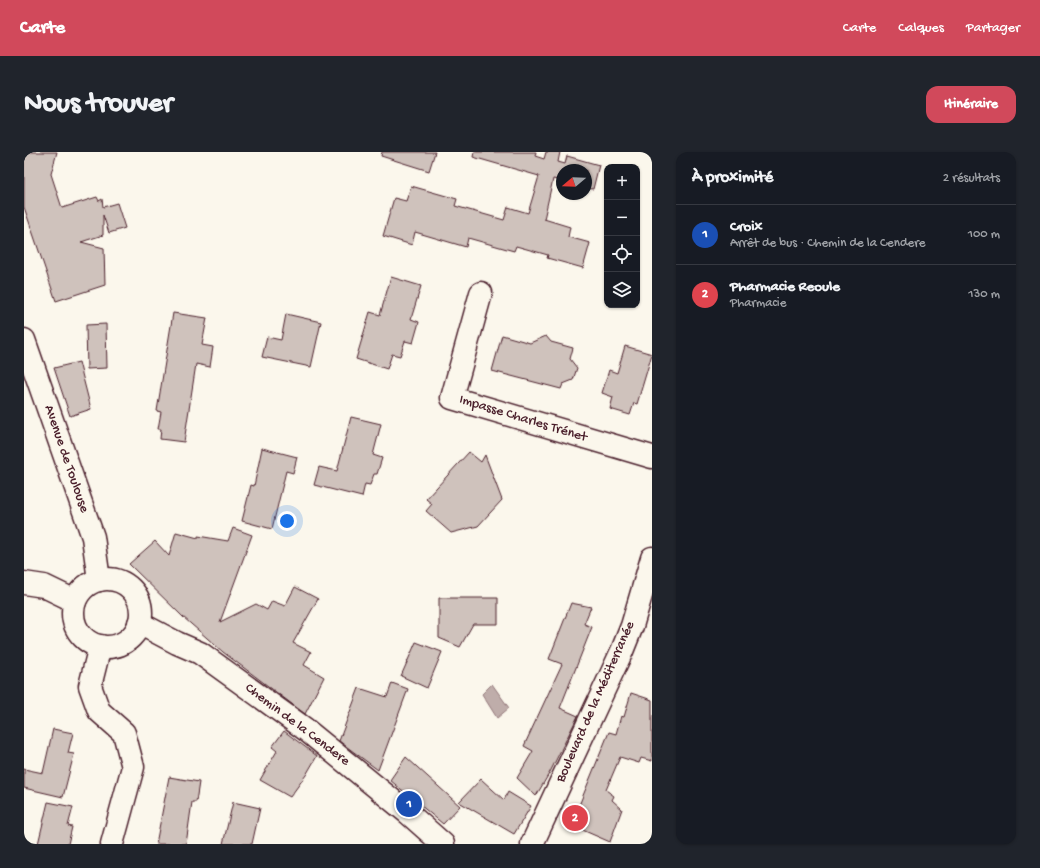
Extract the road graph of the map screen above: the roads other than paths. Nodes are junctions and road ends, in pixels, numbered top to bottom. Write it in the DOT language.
graph roads {
  1 [pos="481,293"];
  2 [pos="24,340"];
  3 [pos="652,457"];
  4 [pos="652,558"];
  5 [pos="99,580"];
  6 [pos="24,583"];
  7 [pos="76,601"];
  8 [pos="139,623"];
  9 [pos="100,646"];
  10 [pos="112,844"];
  11 [pos="443,844"];
  12 [pos="532,844"];
  1 -- 3 [label="street, Impasse Charles Trénet"];
  2 -- 5 [label="street, Avenue de Toulouse"];
  4 -- 12 [label="street, Boulevard de la Méditerranée"];
  5 -- 7 [label="street"];
  5 -- 8 [label="street"];
  6 -- 7 [label="street"];
  7 -- 9 [label="street"];
  8 -- 9 [label="street"];
  8 -- 11 [label="street, Chemin de la Cendere"];
  9 -- 10 [label="street"];
}
